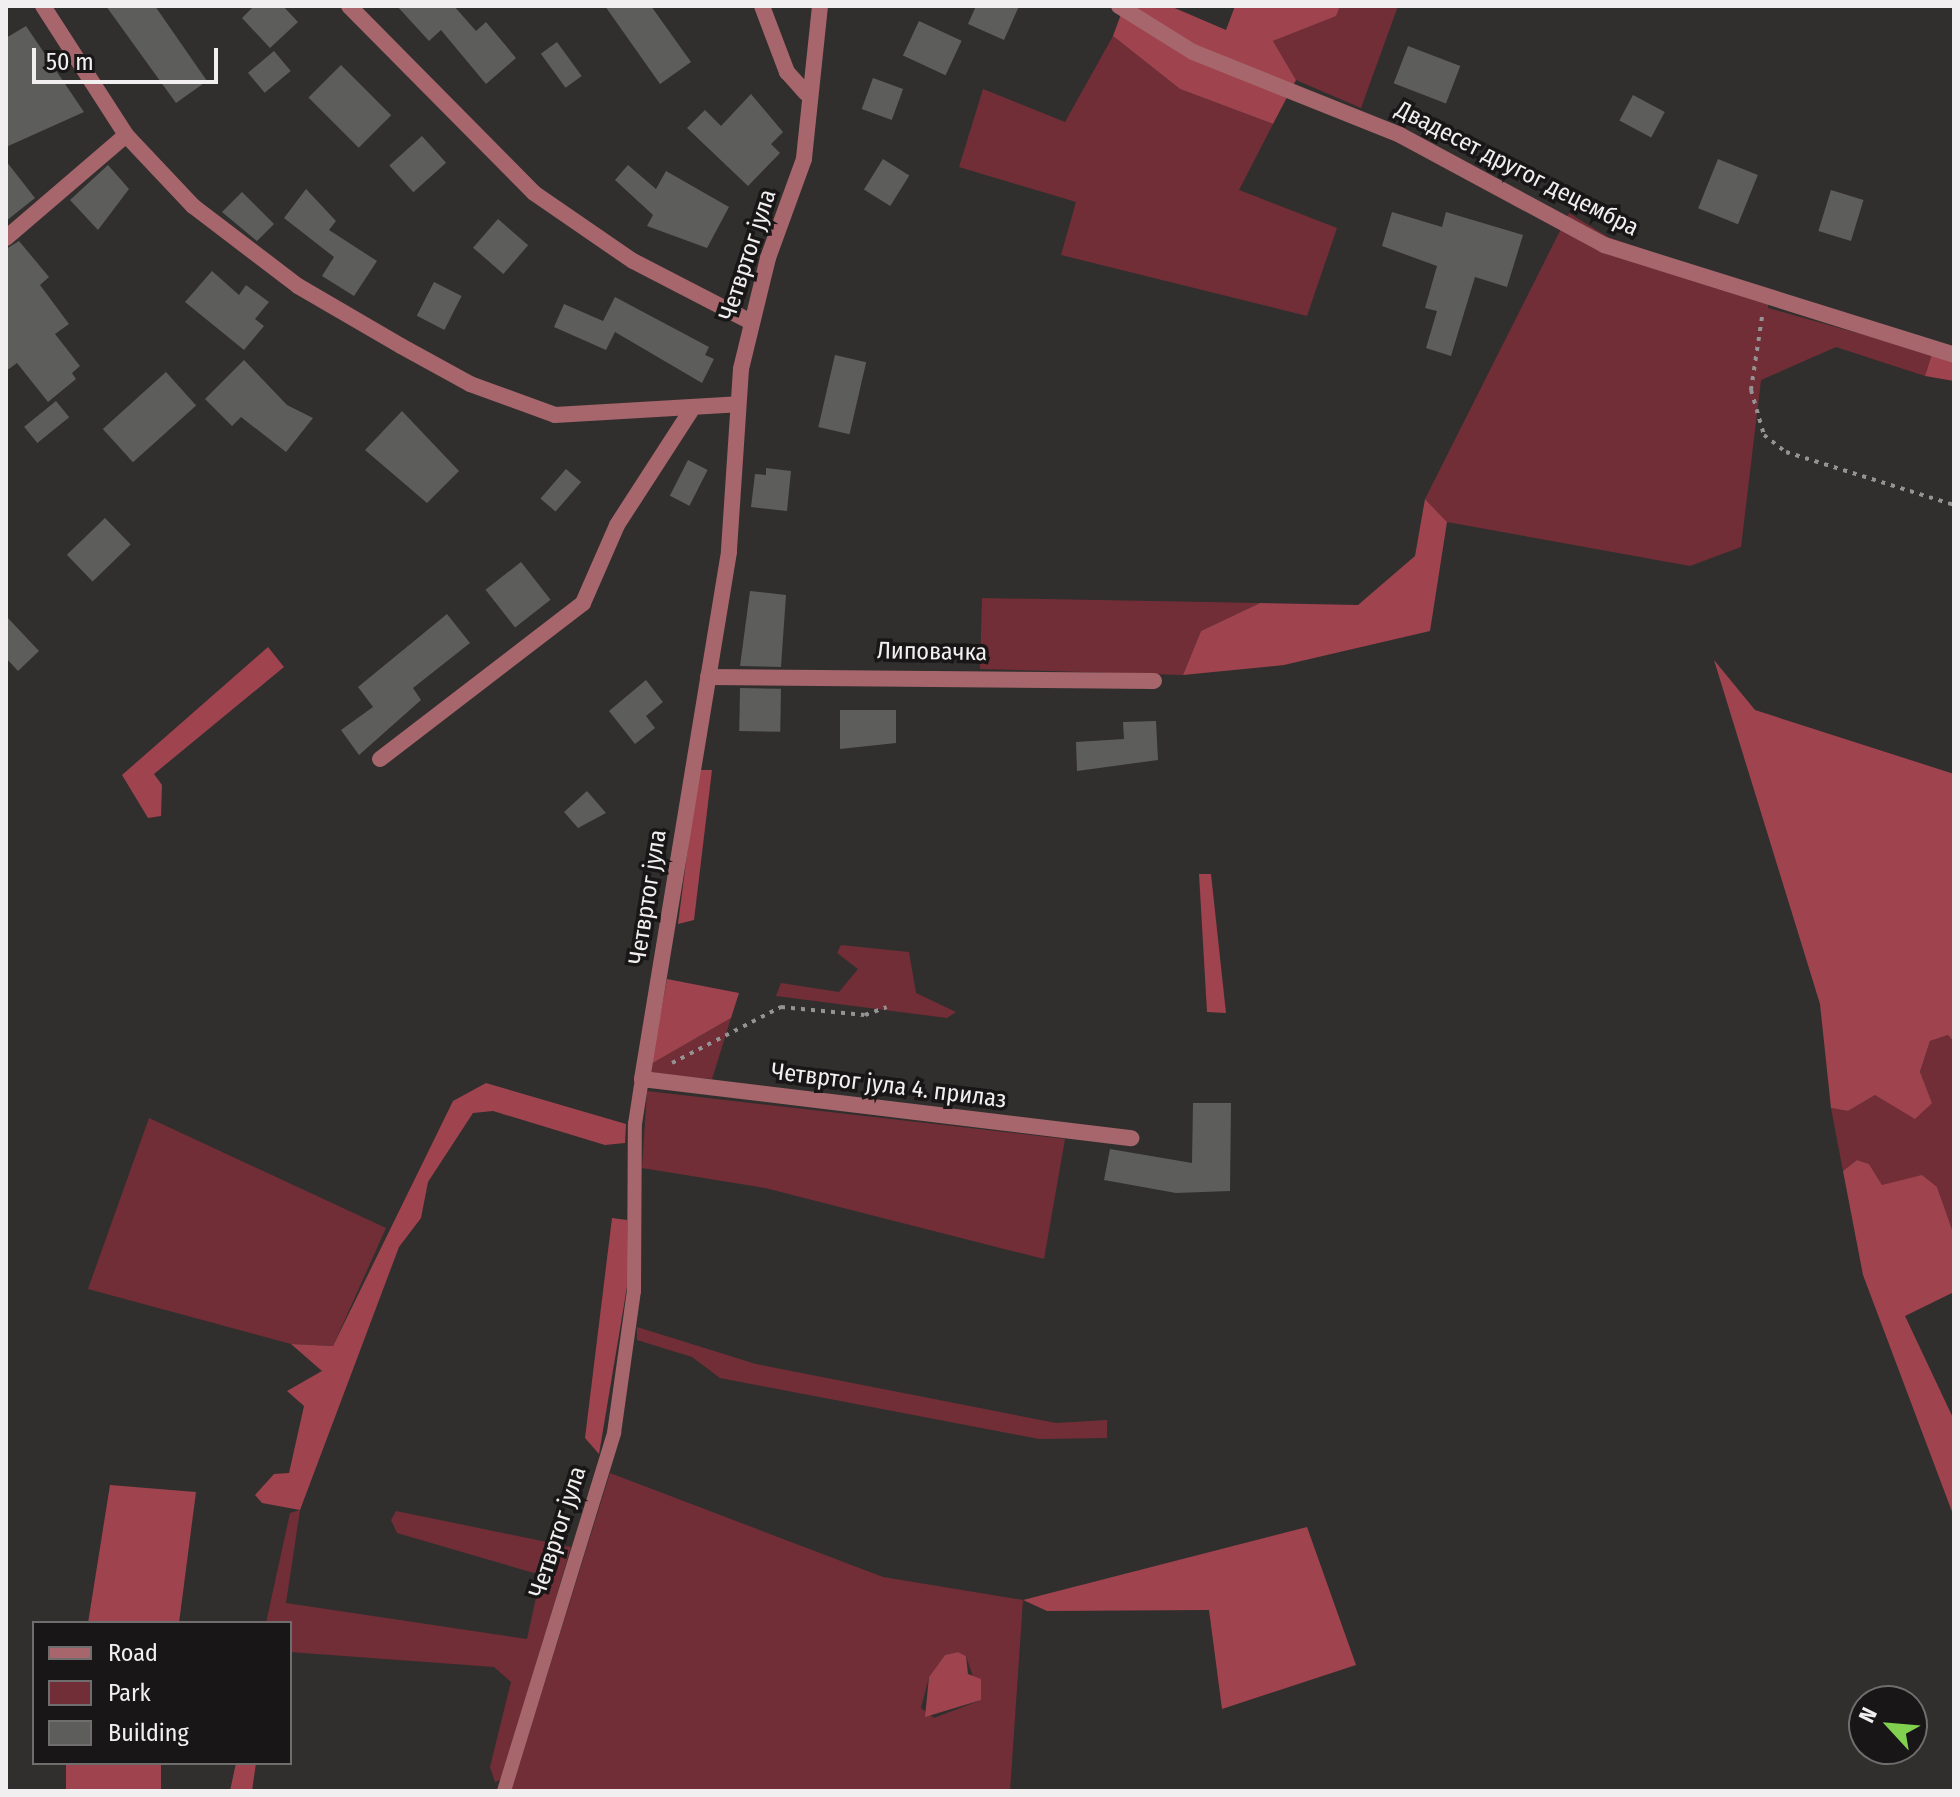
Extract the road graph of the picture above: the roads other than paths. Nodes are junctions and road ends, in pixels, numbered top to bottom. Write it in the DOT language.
graph roads {
  1 [pos="43,6"];
  2 [pos="349,6"];
  3 [pos="762,6"];
  4 [pos="820,6"];
  5 [pos="1119,6"];
  6 [pos="806,93"];
  7 [pos="126,135"];
  8 [pos="6,238"];
  9 [pos="749,321"];
  10 [pos="1954,355"];
  11 [pos="738,404"];
  12 [pos="690,412"];
  13 [pos="708,677"];
  14 [pos="1154,681"];
  15 [pos="380,759"];
  16 [pos="642,1079"];
  17 [pos="1131,1138"];
  18 [pos="504,1791"];
  1 -- 7 [label="street"];
  2 -- 9 [label="street"];
  3 -- 6 [label="street"];
  4 -- 6 [label="street, Четвртог јула"];
  5 -- 10 [label="street, Двадесет другог децембра"];
  6 -- 9 [label="street, Четвртог јула"];
  7 -- 8 [label="street"];
  7 -- 12 [label="street"];
  9 -- 11 [label="street, Четвртог јула"];
  11 -- 12 [label="street"];
  11 -- 13 [label="street, Четвртог јула"];
  12 -- 15 [label="street"];
  13 -- 14 [label="street, Липовачка"];
  13 -- 16 [label="street, Четвртог јула"];
  16 -- 17 [label="street, Четвртог јула 4. прилаз"];
  16 -- 18 [label="lane, Четвртог јула"];
}
